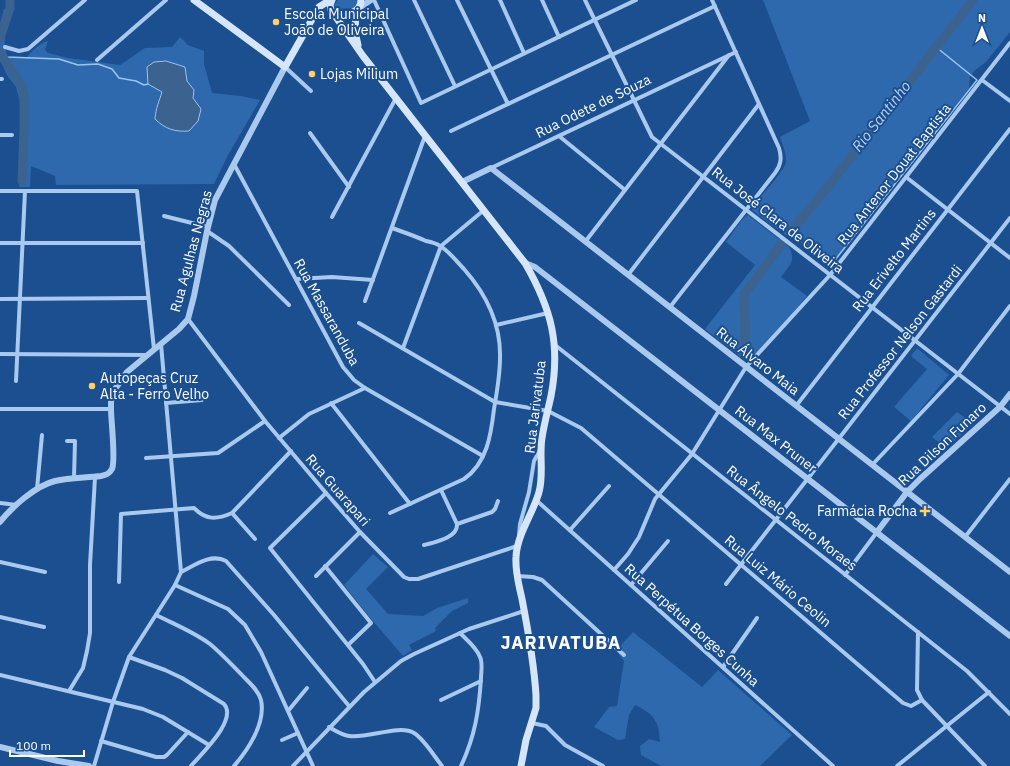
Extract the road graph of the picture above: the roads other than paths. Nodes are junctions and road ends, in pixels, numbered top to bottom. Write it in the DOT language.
graph roads {
  1 [pos="85,0"];
  2 [pos="166,0"];
  3 [pos="194,0"];
  4 [pos="372,0"];
  5 [pos="414,0"];
  6 [pos="457,0"];
  7 [pos="500,0"];
  8 [pos="542,0"];
  9 [pos="585,0"];
  10 [pos="636,0"];
  11 [pos="712,0"];
  12 [pos="630,1"];
  13 [pos="328,4"];
  14 [pos="358,6"];
  15 [pos="715,6"];
  16 [pos="312,20"];
  17 [pos="595,20"];
  18 [pos="559,37"];
  19 [pos="1010,43"];
  20 [pos="6,47"];
  21 [pos="736,52"];
  22 [pos="524,53"];
  23 [pos="730,54"];
  24 [pos="612,55"];
  25 [pos="363,56"];
  26 [pos="97,60"];
  27 [pos="285,68"];
  28 [pos="491,70"];
  29 [pos="982,80"];
  30 [pos="455,86"];
  31 [pos="311,91"];
  32 [pos="396,98"];
  33 [pos="634,100"];
  34 [pos="1010,102"];
  35 [pos="508,104"];
  36 [pos="759,104"];
  37 [pos="1010,129"];
  38 [pos="451,131"];
  39 [pos="310,133"];
  40 [pos="0,135"];
  41 [pos="12,135"];
  42 [pos="425,136"];
  43 [pos="559,136"];
  44 [pos="661,144"];
  45 [pos="234,164"];
  46 [pos="491,168"];
  47 [pos="703,176"];
  48 [pos="906,177"];
  49 [pos="462,182"];
  50 [pos="348,187"];
  51 [pos="625,190"];
  52 [pos="0,191"];
  53 [pos="26,191"];
  54 [pos="948,209"];
  55 [pos="484,210"];
  56 [pos="746,210"];
  57 [pos="164,216"];
  58 [pos="332,217"];
  59 [pos="1010,218"];
  60 [pos="392,228"];
  61 [pos="208,229"];
  62 [pos="142,242"];
  63 [pos="585,242"];
  64 [pos="0,243"];
  65 [pos="23,243"];
  66 [pos="991,243"];
  67 [pos="441,246"];
  68 [pos="1010,258"];
  69 [pos="525,263"];
  70 [pos="628,275"];
  71 [pos="830,275"];
  72 [pos="296,279"];
  73 [pos="373,280"];
  74 [pos="0,298"];
  75 [pos="20,298"];
  76 [pos="148,298"];
  77 [pos="365,301"];
  78 [pos="289,305"];
  79 [pos="1010,306"];
  80 [pos="670,307"];
  81 [pos="872,307"];
  82 [pos="548,313"];
  83 [pos="188,319"];
  84 [pos="359,323"];
  85 [pos="496,325"];
  86 [pos="915,341"];
  87 [pos="161,344"];
  88 [pos="555,345"];
  89 [pos="403,348"];
  90 [pos="154,349"];
  91 [pos="0,354"];
  92 [pos="17,354"];
  93 [pos="146,355"];
  94 [pos="746,367"];
  95 [pos="958,374"];
  96 [pos="16,381"];
  97 [pos="365,388"];
  98 [pos="1010,394"];
  99 [pos="202,400"];
  100 [pos="495,402"];
  101 [pos="166,403"];
  102 [pos="331,404"];
  103 [pos="796,406"];
  104 [pos="1000,407"];
  105 [pos="0,409"];
  106 [pos="111,409"];
  107 [pos="719,410"];
  108 [pos="548,411"];
  109 [pos="1010,414"];
  110 [pos="265,421"];
  111 [pos="42,435"];
  112 [pos="280,438"];
  113 [pos="839,439"];
  114 [pos="67,440"];
  115 [pos="541,450"];
  116 [pos="291,451"];
  117 [pos="692,454"];
  118 [pos="171,456"];
  119 [pos="483,456"];
  120 [pos="146,458"];
  121 [pos="872,465"];
  122 [pos="94,477"];
  123 [pos="74,478"];
  124 [pos="808,479"];
  125 [pos="1010,479"];
  126 [pos="609,486"];
  127 [pos="37,490"];
  128 [pos="441,490"];
  129 [pos="907,492"];
  130 [pos="326,493"];
  131 [pos="658,494"];
  132 [pos="536,500"];
  133 [pos="498,501"];
  134 [pos="0,503"];
  135 [pos="410,504"];
  136 [pos="17,505"];
  137 [pos="175,510"];
  138 [pos="232,513"];
  139 [pos="390,513"];
  140 [pos="776,520"];
  141 [pos="0,522"];
  142 [pos="457,524"];
  143 [pos="570,530"];
  144 [pos="360,532"];
  145 [pos="877,532"];
  146 [pos="965,537"];
  147 [pos="254,540"];
  148 [pos="668,541"];
  149 [pos="518,544"];
  150 [pos="424,545"];
  151 [pos="0,562"];
  152 [pos="741,565"];
  153 [pos="326,566"];
  154 [pos="1009,569"];
  155 [pos="614,570"];
  156 [pos="45,572"];
  157 [pos="181,572"];
  158 [pos="845,574"];
  159 [pos="316,576"];
  160 [pos="517,576"];
  161 [pos="119,582"];
  162 [pos="726,584"];
  163 [pos="176,585"];
  164 [pos="631,585"];
  165 [pos="524,611"];
  166 [pos="156,614"];
  167 [pos="0,617"];
  168 [pos="756,618"];
  169 [pos="44,627"];
  170 [pos="918,632"];
  171 [pos="460,633"];
  172 [pos="1010,636"];
  173 [pos="348,645"];
  174 [pos="624,655"];
  175 [pos="129,657"];
  176 [pos="723,667"];
  177 [pos="0,675"];
  178 [pos="481,681"];
  179 [pos="375,682"];
  180 [pos="307,688"];
  181 [pos="69,691"];
  182 [pos="989,692"];
  183 [pos="441,700"];
  184 [pos="922,700"];
  185 [pos="114,702"];
  186 [pos="349,706"];
  187 [pos="288,711"];
  188 [pos="1010,714"];
  189 [pos="532,723"];
  190 [pos="947,726"];
  191 [pos="329,727"];
  192 [pos="188,732"];
  193 [pos="298,734"];
  194 [pos="282,740"];
  195 [pos="101,741"];
  196 [pos="209,745"];
  197 [pos="0,747"];
  198 [pos="306,751"];
  199 [pos="58,761"];
  200 [pos="902,762"];
  201 [pos="69,766"];
  202 [pos="89,766"];
  203 [pos="94,766"];
  204 [pos="191,766"];
  205 [pos="234,766"];
  206 [pos="293,766"];
  207 [pos="313,766"];
  208 [pos="442,766"];
  209 [pos="461,766"];
  210 [pos="521,766"];
  211 [pos="603,766"];
  212 [pos="833,766"];
  213 [pos="898,766"];
  214 [pos="906,766"];
  215 [pos="985,766"];
  1 -- 20 [label="street"];
  2 -- 26 [label="street"];
  3 -- 27 [label="main road"];
  4 -- 14 [label="street"];
  4 -- 30 [label="street"];
  5 -- 30 [label="street"];
  6 -- 28 [label="street"];
  7 -- 22 [label="street"];
  8 -- 18 [label="street"];
  9 -- 17 [label="street, Rua José Clara de Oliveira"];
  10 -- 12 [label="street"];
  11 -- 15 [label="street"];
  12 -- 17 [label="street"];
  13 -- 14 [label="main road"];
  13 -- 16 [label="main road, Rua Agulhas Negras"];
  13 -- 16 [label="main road"];
  13 -- 25 [label="main road, Rua Jarivatuba"];
  14 -- 25 [label="main road, Rua Jarivatuba"];
  15 -- 21 [label="street"];
  15 -- 24 [label="street"];
  16 -- 27 [label="main road, Rua Agulhas Negras"];
  17 -- 18 [label="street"];
  17 -- 24 [label="street, Rua José Clara de Oliveira"];
  18 -- 22 [label="street"];
  19 -- 29 [label="street, Rua Antenor Douat Baptista"];
  21 -- 23 [label="street, Rua Odete de Souza"];
  21 -- 36 [label="street"];
  22 -- 28 [label="street"];
  23 -- 33 [label="street, Rua Odete de Souza"];
  23 -- 44 [label="street"];
  24 -- 33 [label="street, Rua José Clara de Oliveira"];
  24 -- 35 [label="street"];
  25 -- 32 [label="main road, Rua Jarivatuba"];
  27 -- 31 [label="street"];
  27 -- 45 [label="street, Rua Agulhas Negras"];
  28 -- 30 [label="street"];
  28 -- 35 [label="street"];
  29 -- 34 [label="street"];
  29 -- 48 [label="street, Rua Antenor Douat Baptista"];
  32 -- 42 [label="main road, Rua Jarivatuba"];
  32 -- 50 [label="street"];
  33 -- 43 [label="street, Rua Odete de Souza"];
  33 -- 44 [label="street, Rua José Clara de Oliveira"];
  35 -- 38 [label="street"];
  36 -- 47 [label="street"];
  36 -- 56 [label="street"];
  37 -- 54 [label="street, Rua Erivelto Martins"];
  39 -- 50 [label="street"];
  40 -- 41 [label="street"];
  42 -- 49 [label="main road, Rua Jarivatuba"];
  42 -- 60 [label="street"];
  43 -- 46 [label="street, Rua Odete de Souza"];
  43 -- 51 [label="street"];
  44 -- 47 [label="street, Rua José Clara de Oliveira"];
  44 -- 51 [label="street"];
  45 -- 61 [label="street, Rua Agulhas Negras"];
  45 -- 72 [label="street, Rua Massaranduba"];
  46 -- 49 [label="street, Rua Odete de Souza"];
  46 -- 63 [label="street, Rua Álvaro Maia"];
  47 -- 56 [label="street, Rua José Clara de Oliveira"];
  47 -- 70 [label="street"];
  48 -- 54 [label="street"];
  48 -- 71 [label="street, Rua Antenor Douat Baptista"];
  49 -- 55 [label="main road, Rua Jarivatuba"];
  50 -- 58 [label="street"];
  51 -- 63 [label="street"];
  52 -- 53 [label="street"];
  53 -- 62 [label="street"];
  53 -- 65 [label="street"];
  54 -- 66 [label="street"];
  54 -- 81 [label="street, Rua Erivelto Martins"];
  55 -- 67 [label="street"];
  55 -- 69 [label="main road, Rua Jarivatuba"];
  56 -- 71 [label="street, Rua José Clara de Oliveira"];
  56 -- 80 [label="street"];
  57 -- 61 [label="street"];
  59 -- 66 [label="street, Rua Professor Nelson Gastardi"];
  60 -- 67 [label="street"];
  60 -- 73 [label="street"];
  61 -- 78 [label="street"];
  61 -- 83 [label="street, Rua Agulhas Negras"];
  62 -- 65 [label="street"];
  62 -- 76 [label="street"];
  63 -- 70 [label="street, Rua Álvaro Maia"];
  64 -- 65 [label="street"];
  65 -- 75 [label="street"];
  66 -- 68 [label="street"];
  66 -- 86 [label="street, Rua Professor Nelson Gastardi"];
  67 -- 85 [label="street"];
  67 -- 89 [label="street"];
  69 -- 82 [label="main road, Rua Jarivatuba"];
  69 -- 107 [label="street, Rua Max Pruner"];
  70 -- 80 [label="street, Rua Álvaro Maia"];
  71 -- 81 [label="street, Rua José Clara de Oliveira"];
  71 -- 94 [label="street, Rua Antenor Douat Baptista"];
  72 -- 73 [label="street"];
  72 -- 97 [label="street, Rua Massaranduba"];
  73 -- 77 [label="street"];
  74 -- 75 [label="street"];
  75 -- 76 [label="street"];
  75 -- 92 [label="street"];
  76 -- 90 [label="street"];
  79 -- 95 [label="street"];
  80 -- 94 [label="street, Rua Álvaro Maia"];
  81 -- 86 [label="street, Rua José Clara de Oliveira"];
  81 -- 103 [label="street, Rua Erivelto Martins"];
  82 -- 85 [label="street"];
  82 -- 88 [label="main road, Rua Jarivatuba"];
  83 -- 87 [label="street, Rua Agulhas Negras"];
  83 -- 110 [label="street, Rua Guarapari"];
  84 -- 89 [label="street"];
  85 -- 100 [label="street"];
  86 -- 95 [label="street, Rua José Clara de Oliveira"];
  86 -- 113 [label="street, Rua Professor Nelson Gastardi"];
  87 -- 90 [label="street, Rua Agulhas Negras"];
  87 -- 101 [label="street"];
  88 -- 108 [label="main road, Rua Jarivatuba"];
  88 -- 117 [label="street, Rua Ângelo Pedro Moraes"];
  89 -- 100 [label="street"];
  90 -- 93 [label="street, Rua Agulhas Negras"];
  91 -- 92 [label="street"];
  92 -- 93 [label="street"];
  92 -- 96 [label="street"];
  93 -- 106 [label="street, Rua Agulhas Negras"];
  94 -- 103 [label="street, Rua Álvaro Maia"];
  94 -- 107 [label="street, Rua Antenor Douat Baptista"];
  95 -- 104 [label="street, Rua José Clara de Oliveira"];
  95 -- 121 [label="street"];
  97 -- 102 [label="street"];
  97 -- 119 [label="street, Rua Massaranduba"];
  98 -- 104 [label="street, Rua Dilson Funaro"];
  99 -- 101 [label="street"];
  100 -- 108 [label="street, Rua Luiz Mário Ceolin"];
  100 -- 119 [label="street"];
  101 -- 118 [label="street"];
  102 -- 112 [label="street"];
  102 -- 135 [label="street"];
  103 -- 113 [label="street, Rua Álvaro Maia"];
  104 -- 109 [label="street, Rua José Clara de Oliveira"];
  104 -- 129 [label="street, Rua Dilson Funaro"];
  105 -- 106 [label="street"];
  106 -- 122 [label="street, Rua Agulhas Negras"];
  107 -- 117 [label="street, Rua Antenor Douat Baptista"];
  107 -- 124 [label="street, Rua Max Pruner"];
  108 -- 115 [label="main road, Rua Jarivatuba"];
  108 -- 131 [label="street, Rua Luiz Mário Ceolin"];
  110 -- 112 [label="street, Rua Guarapari"];
  110 -- 118 [label="street"];
  111 -- 127 [label="street"];
  112 -- 116 [label="street, Rua Guarapari"];
  113 -- 121 [label="street, Rua Álvaro Maia"];
  113 -- 124 [label="street, Rua Professor Nelson Gastardi"];
  114 -- 123 [label="street"];
  115 -- 132 [label="main road, Rua Jarivatuba"];
  115 -- 149 [label="street"];
  116 -- 130 [label="street, Rua Guarapari"];
  116 -- 138 [label="street"];
  117 -- 131 [label="street, Rua Antenor Douat Baptista"];
  117 -- 140 [label="street, Rua Ângelo Pedro Moraes"];
  118 -- 120 [label="street"];
  118 -- 137 [label="street"];
  119 -- 128 [label="street"];
  121 -- 129 [label="street, Rua Álvaro Maia"];
  122 -- 123 [label="street, Rua Agulhas Negras"];
  122 -- 181 [label="street"];
  123 -- 127 [label="street, Rua Agulhas Negras"];
  124 -- 140 [label="street, Rua Professor Nelson Gastardi"];
  124 -- 145 [label="street, Rua Max Pruner"];
  125 -- 146 [label="street"];
  126 -- 143 [label="street"];
  127 -- 136 [label="street, Rua Agulhas Negras"];
  128 -- 135 [label="street"];
  128 -- 142 [label="street"];
  129 -- 145 [label="street, Rua Dilson Funaro"];
  129 -- 146 [label="street, Rua Álvaro Maia"];
  130 -- 144 [label="street, Rua Guarapari"];
  130 -- 173 [label="street"];
  131 -- 152 [label="street, Rua Luiz Mário Ceolin"];
  131 -- 155 [label="street, Rua Antenor Douat Baptista"];
  132 -- 143 [label="street, Rua Perpétua Borges Cunha"];
  132 -- 149 [label="main road, Rua Jarivatuba"];
  133 -- 142 [label="street"];
  134 -- 136 [label="street"];
  135 -- 139 [label="street"];
  136 -- 141 [label="street, Rua Agulhas Negras"];
  137 -- 138 [label="street"];
  137 -- 157 [label="street"];
  137 -- 161 [label="street"];
  138 -- 147 [label="street"];
  140 -- 152 [label="street, Rua Professor Nelson Gastardi"];
  140 -- 158 [label="street, Rua Ângelo Pedro Moraes"];
  142 -- 150 [label="street"];
  143 -- 155 [label="street, Rua Perpétua Borges Cunha"];
  144 -- 149 [label="street, Rua Guarapari"];
  144 -- 153 [label="street"];
  145 -- 158 [label="street"];
  145 -- 172 [label="street, Rua Max Pruner"];
  146 -- 154 [label="street, Rua Álvaro Maia"];
  148 -- 164 [label="street"];
  149 -- 160 [label="main road, Rua Jarivatuba"];
  151 -- 156 [label="street"];
  152 -- 162 [label="street, Rua Professor Nelson Gastardi"];
  152 -- 184 [label="street, Rua Luiz Mário Ceolin"];
  153 -- 159 [label="street"];
  153 -- 173 [label="street"];
  155 -- 164 [label="street, Rua Perpétua Borges Cunha"];
  157 -- 163 [label="street"];
  157 -- 186 [label="street"];
  158 -- 170 [label="street, Rua Ângelo Pedro Moraes"];
  160 -- 165 [label="main road, Rua Jarivatuba"];
  160 -- 174 [label="street"];
  163 -- 166 [label="street"];
  163 -- 187 [label="street"];
  164 -- 176 [label="street, Rua Perpétua Borges Cunha"];
  165 -- 171 [label="street"];
  165 -- 189 [label="main road, Rua Jarivatuba"];
  166 -- 175 [label="street"];
  166 -- 205 [label="street"];
  167 -- 169 [label="street"];
  168 -- 176 [label="street"];
  170 -- 182 [label="street, Rua Ângelo Pedro Moraes"];
  170 -- 184 [label="street"];
  171 -- 178 [label="street"];
  171 -- 179 [label="street"];
  173 -- 179 [label="street"];
  175 -- 185 [label="street"];
  175 -- 196 [label="street"];
  176 -- 212 [label="street, Rua Perpétua Borges Cunha"];
  177 -- 181 [label="street"];
  178 -- 183 [label="street"];
  178 -- 209 [label="street"];
  179 -- 186 [label="street"];
  180 -- 187 [label="street"];
  181 -- 185 [label="street"];
  182 -- 188 [label="street, Rua Ângelo Pedro Moraes"];
  182 -- 190 [label="street"];
  184 -- 190 [label="street"];
  185 -- 192 [label="street"];
  185 -- 195 [label="street"];
  186 -- 191 [label="street"];
  187 -- 193 [label="street"];
  189 -- 210 [label="main road, Rua Jarivatuba"];
  189 -- 211 [label="street"];
  190 -- 200 [label="street"];
  190 -- 215 [label="street"];
  191 -- 198 [label="street"];
  191 -- 208 [label="street"];
  192 -- 195 [label="street"];
  192 -- 196 [label="street"];
  193 -- 194 [label="street"];
  193 -- 198 [label="street"];
  195 -- 203 [label="street"];
  196 -- 204 [label="street"];
  197 -- 199 [label="street"];
  198 -- 206 [label="street"];
  198 -- 207 [label="street"];
  199 -- 201 [label="street"];
  199 -- 202 [label="street"];
  200 -- 213 [label="street"];
  200 -- 214 [label="street"];
}
